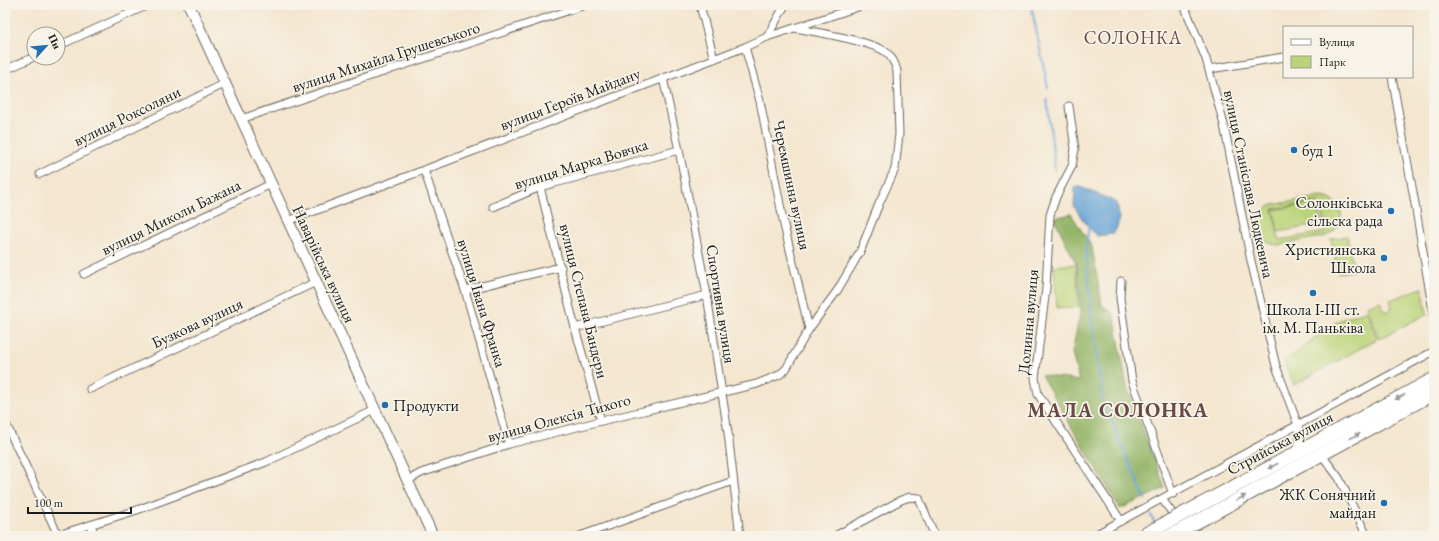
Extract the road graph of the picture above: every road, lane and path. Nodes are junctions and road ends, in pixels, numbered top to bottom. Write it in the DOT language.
graph roads {
  1 [pos="148,5"];
  2 [pos="189,5"];
  3 [pos="585,5"];
  4 [pos="700,5"];
  5 [pos="785,5"];
  6 [pos="864,5"];
  7 [pos="1184,5"];
  8 [pos="795,28"];
  9 [pos="767,37"];
  10 [pos="66,42"];
  11 [pos="745,47"];
  12 [pos="1283,57"];
  13 [pos="714,59"];
  14 [pos="26,61"];
  15 [pos="1210,69"];
  16 [pos="5,70"];
  17 [pos="662,78"];
  18 [pos="1392,78"];
  19 [pos="226,83"];
  20 [pos="1069,106"];
  21 [pos="241,119"];
  22 [pos="679,150"];
  23 [pos="424,170"];
  24 [pos="40,174"];
  25 [pos="271,184"];
  26 [pos="540,187"];
  27 [pos="493,207"];
  28 [pos="288,221"];
  29 [pos="561,267"];
  30 [pos="84,274"];
  31 [pos="1121,281"];
  32 [pos="316,282"];
  33 [pos="465,290"];
  34 [pos="707,295"];
  35 [pos="1434,317"];
  36 [pos="575,328"];
  37 [pos="809,330"];
  38 [pos="1434,351"];
  39 [pos="1434,379"];
  40 [pos="90,389"];
  41 [pos="721,393"];
  42 [pos="1434,393"];
  43 [pos="375,410"];
  44 [pos="601,421"];
  45 [pos="5,422"];
  46 [pos="1298,425"];
  47 [pos="1300,440"];
  48 [pos="509,444"];
  49 [pos="1320,448"];
  50 [pos="1294,455"];
  51 [pos="407,481"];
  52 [pos="733,481"];
  53 [pos="1173,494"];
  54 [pos="1162,499"];
  55 [pos="1203,511"];
  56 [pos="1121,521"];
  57 [pos="91,525"];
  58 [pos="56,536"];
  59 [pos="95,536"];
  60 [pos="433,536"];
  61 [pos="580,536"];
  62 [pos="740,536"];
  63 [pos="835,536"];
  64 [pos="935,536"];
  65 [pos="1093,536"];
  66 [pos="1142,536"];
  67 [pos="1170,536"];
  68 [pos="1189,536"];
  69 [pos="1368,536"];
  1 -- 10 [label="street"];
  2 -- 19 [label="street, Наварійська вулиця"];
  3 -- 21 [label="street, вулиця Михайла Грушевського"];
  4 -- 13 [label="street"];
  5 -- 9 [label="street"];
  6 -- 8 [label="street, вулиця Героїв Майдану"];
  7 -- 15 [label="street, вулиця Станіслава Людкевича"];
  8 -- 9 [label="street, вулиця Героїв Майдану"];
  8 -- 37 [label="street, вулиця Олексія Тихого"];
  9 -- 11 [label="street, вулиця Героїв Майдану"];
  11 -- 13 [label="street, вулиця Героїв Майдану"];
  11 -- 37 [label="street, Черемшинна вулиця"];
  12 -- 15 [label="street"];
  13 -- 17 [label="street, вулиця Героїв Майдану"];
  14 -- 16 [label="street"];
  15 -- 46 [label="street, вулиця Станіслава Людкевича"];
  17 -- 22 [label="street, Спортивна вулиця"];
  17 -- 23 [label="street, вулиця Героїв Майдану"];
  18 -- 35 [label="street"];
  19 -- 21 [label="street, Наварійська вулиця"];
  19 -- 24 [label="street, вулиця Роксоляни"];
  20 -- 56 [label="street, Долинна вулиця"];
  21 -- 25 [label="street, Наварійська вулиця"];
  22 -- 26 [label="street, вулиця Марка Вовчка"];
  22 -- 34 [label="street, Спортивна вулиця"];
  23 -- 28 [label="street, вулиця Героїв Майдану"];
  23 -- 33 [label="street, вулиця Івана Франка"];
  25 -- 28 [label="street, Наварійська вулиця"];
  25 -- 30 [label="street, вулиця Миколи Бажана"];
  26 -- 27 [label="street, вулиця Марка Вовчка"];
  26 -- 29 [label="street, вулиця Степана Бандери"];
  28 -- 32 [label="street, Наварійська вулиця"];
  29 -- 33 [label="street"];
  29 -- 36 [label="street, вулиця Степана Бандери"];
  31 -- 53 [label="street"];
  32 -- 40 [label="street, Бузкова вулиця"];
  32 -- 43 [label="street, Наварійська вулиця"];
  33 -- 48 [label="street, вулиця Івана Франка"];
  34 -- 36 [label="street"];
  34 -- 41 [label="street, Спортивна вулиця"];
  36 -- 44 [label="street, вулиця Степана Бандери"];
  37 -- 41 [label="street, вулиця Олексія Тихого"];
  38 -- 46 [label="street"];
  39 -- 49 [label="highway, Стрийська вулиця, one-way"];
  41 -- 44 [label="street, вулиця Олексія Тихого"];
  41 -- 52 [label="street, Спортивна вулиця"];
  49 -- 42 [label="highway, Стрийська вулиця, one-way"];
  43 -- 51 [label="street, Наварійська вулиця"];
  43 -- 57 [label="street"];
  44 -- 48 [label="street, вулиця Олексія Тихого"];
  45 -- 58 [label="street"];
  46 -- 47 [label="street, вулиця Станіслава Людкевича"];
  46 -- 53 [label="street"];
  47 -- 49 [label="street"];
  47 -- 50 [label="street, вулиця Станіслава Людкевича"];
  48 -- 51 [label="street, вулиця Олексія Тихого"];
  49 -- 50 [label="highway, Стрийська вулиця"];
  55 -- 49 [label="highway, Стрийська вулиця, one-way"];
  49 -- 69 [label="street"];
  50 -- 55 [label="highway, Стрийська вулиця, one-way"];
  51 -- 60 [label="street, Наварійська вулиця"];
  52 -- 61 [label="street"];
  52 -- 62 [label="street, Спортивна вулиця"];
  53 -- 54 [label="street"];
  54 -- 56 [label="street"];
  54 -- 68 [label="street"];
  55 -- 66 [label="highway, Стрийська вулиця, bridge"];
  55 -- 67 [label="highway, Стрийська вулиця, bridge"];
  56 -- 65 [label="street"];
  57 -- 58 [label="street"];
  57 -- 59 [label="street"];
  63 -- 64 [label="street"];
}
